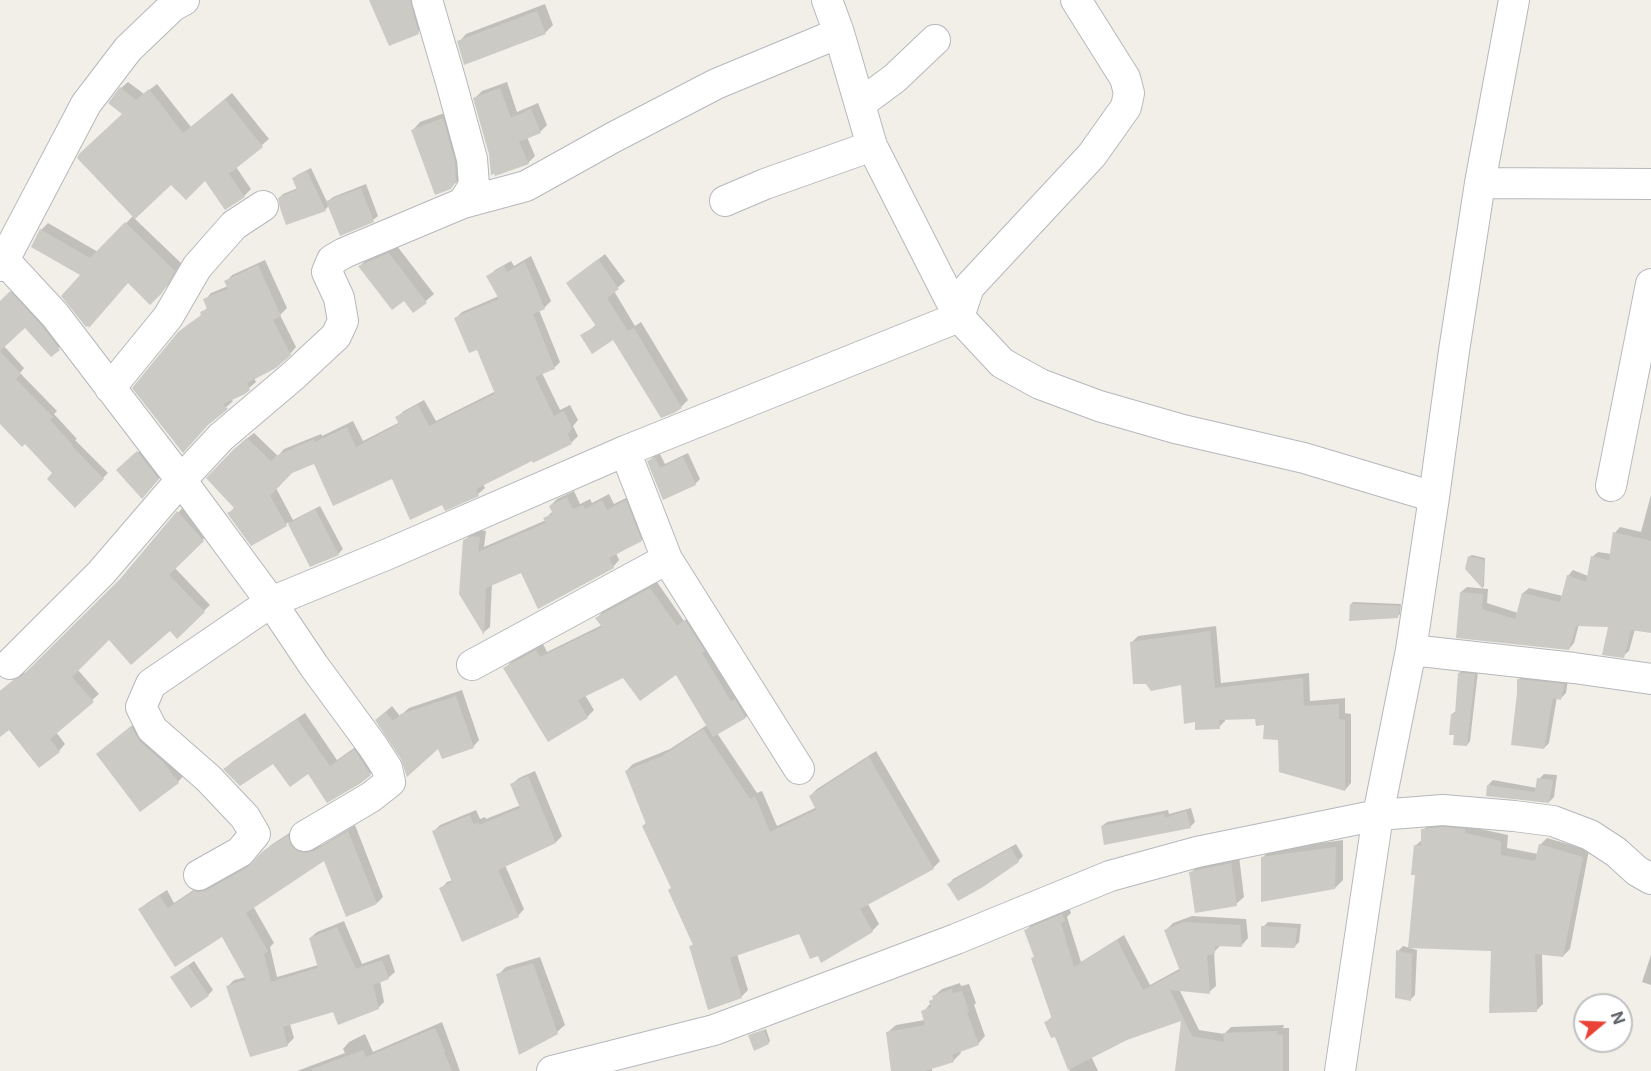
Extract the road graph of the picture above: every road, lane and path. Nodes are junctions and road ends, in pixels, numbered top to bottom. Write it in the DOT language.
graph roads {
  1 [pos="427,0"];
  2 [pos="827,0"];
  3 [pos="1076,0"];
  4 [pos="1514,0"];
  5 [pos="176,2"];
  6 [pos="839,33"];
  7 [pos="935,40"];
  8 [pos="860,104"];
  9 [pos="873,146"];
  10 [pos="1480,183"];
  11 [pos="1651,184"];
  12 [pos="725,201"];
  13 [pos="463,203"];
  14 [pos="263,206"];
  15 [pos="2,263"];
  16 [pos="1651,284"];
  17 [pos="959,317"];
  18 [pos="110,388"];
  19 [pos="625,452"];
  20 [pos="182,480"];
  21 [pos="1611,486"];
  22 [pos="1434,497"];
  23 [pos="667,559"];
  24 [pos="270,602"];
  25 [pos="1411,650"];
  26 [pos="10,664"];
  27 [pos="472,665"];
  28 [pos="1651,679"];
  29 [pos="799,769"];
  30 [pos="1378,815"];
  31 [pos="305,836"];
  32 [pos="199,875"];
  33 [pos="1651,879"];
  34 [pos="552,1071"];
  35 [pos="1340,1071"];
  1 -- 13 [label="street"];
  2 -- 6 [label="street"];
  3 -- 17 [label="street"];
  4 -- 10 [label="street"];
  5 -- 15 [label="street"];
  6 -- 8 [label="street"];
  6 -- 13 [label="street"];
  7 -- 8 [label="street"];
  8 -- 9 [label="street"];
  9 -- 12 [label="street"];
  9 -- 17 [label="street"];
  10 -- 11 [label="street"];
  10 -- 22 [label="street"];
  13 -- 20 [label="street"];
  14 -- 18 [label="street"];
  15 -- 18 [label="street"];
  16 -- 21 [label="street"];
  17 -- 19 [label="street"];
  17 -- 22 [label="street"];
  18 -- 20 [label="street"];
  19 -- 23 [label="street"];
  19 -- 24 [label="street"];
  20 -- 24 [label="street"];
  20 -- 26 [label="street"];
  22 -- 25 [label="street"];
  23 -- 27 [label="street"];
  23 -- 29 [label="street"];
  24 -- 31 [label="street"];
  24 -- 32 [label="street"];
  25 -- 28 [label="street"];
  25 -- 30 [label="street"];
  30 -- 33 [label="street"];
  30 -- 34 [label="street"];
  30 -- 35 [label="street"];
}
